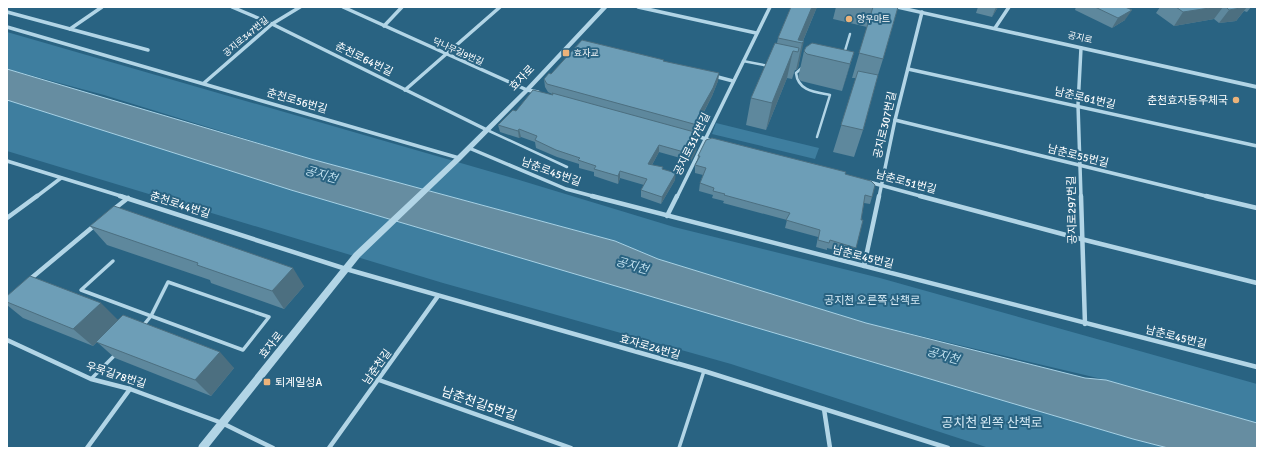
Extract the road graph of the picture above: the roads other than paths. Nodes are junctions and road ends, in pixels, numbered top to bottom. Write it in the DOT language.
graph roads {
  1 [pos="102,7"];
  2 [pos="232,7"];
  3 [pos="300,7"];
  4 [pos="343,7"];
  5 [pos="402,7"];
  6 [pos="500,7"];
  7 [pos="605,7"];
  8 [pos="638,7"];
  9 [pos="770,7"];
  10 [pos="898,7"];
  11 [pos="1009,7"];
  12 [pos="7,12"];
  13 [pos="922,12"];
  14 [pos="272,24"];
  15 [pos="384,26"];
  16 [pos="7,27"];
  17 [pos="995,28"];
  18 [pos="70,29"];
  19 [pos="756,33"];
  20 [pos="850,34"];
  21 [pos="572,42"];
  22 [pos="579,44"];
  23 [pos="1081,48"];
  24 [pos="148,50"];
  25 [pos="447,55"];
  26 [pos="843,56"];
  27 [pos="743,61"];
  28 [pos="806,66"];
  29 [pos="774,68"];
  30 [pos="908,69"];
  31 [pos="710,75"];
  32 [pos="733,81"];
  33 [pos="204,83"];
  34 [pos="1257,87"];
  35 [pos="405,90"];
  36 [pos="527,90"];
  37 [pos="542,94"];
  38 [pos="1078,105"];
  39 [pos="895,120"];
  40 [pos="487,130"];
  41 [pos="691,135"];
  42 [pos="816,137"];
  43 [pos="705,139"];
  44 [pos="720,143"];
  45 [pos="1257,146"];
  46 [pos="469,148"];
  47 [pos="7,161"];
  48 [pos="456,161"];
  49 [pos="1080,166"];
  50 [pos="567,167"];
  51 [pos="61,178"];
  52 [pos="866,181"];
  53 [pos="881,184"];
  54 [pos="128,198"];
  55 [pos="1257,208"];
  56 [pos="110,213"];
  57 [pos="667,216"];
  58 [pos="7,218"];
  59 [pos="98,223"];
  60 [pos="1082,239"];
  61 [pos="112,261"];
  62 [pos="864,266"];
  63 [pos="346,269"];
  64 [pos="25,283"];
  65 [pos="1257,284"];
  66 [pos="438,296"];
  67 [pos="151,317"];
  68 [pos="1085,324"];
  69 [pos="140,329"];
  70 [pos="7,340"];
  71 [pos="118,351"];
  72 [pos="1257,367"];
  73 [pos="704,371"];
  74 [pos="91,379"];
  75 [pos="379,380"];
  76 [pos="130,389"];
  77 [pos="824,409"];
  78 [pos="222,423"];
  79 [pos="87,448"];
  80 [pos="202,448"];
  81 [pos="272,448"];
  82 [pos="329,448"];
  83 [pos="571,448"];
  84 [pos="679,448"];
  85 [pos="830,448"];
  86 [pos="948,448"];
  1 -- 18 [label="street"];
  2 -- 14 [label="street, 춘천로64번길"];
  3 -- 14 [label="street, 공지로347번길"];
  4 -- 15 [label="street, 닥나무길9번길"];
  5 -- 15 [label="street"];
  6 -- 25 [label="street"];
  7 -- 21 [label="street, 효자로"];
  8 -- 19 [label="street"];
  9 -- 19 [label="street, 공지로317번길"];
  10 -- 13 [label="street, 공지로"];
  11 -- 17 [label="street"];
  12 -- 18 [label="street"];
  13 -- 17 [label="street, 공지로"];
  13 -- 30 [label="street, 공지로307번길"];
  14 -- 33 [label="street, 공지로347번길"];
  14 -- 35 [label="street, 춘천로64번길"];
  15 -- 25 [label="street, 닥나무길9번길"];
  16 -- 33 [label="street, 춘천로56번길"];
  17 -- 23 [label="street, 공지로"];
  18 -- 24 [label="street"];
  19 -- 27 [label="street, 공지로317번길"];
  20 -- 26 [label="lane"];
  21 -- 22 [label="street"];
  21 -- 36 [label="street, 효자로"];
  23 -- 34 [label="street, 공지로"];
  23 -- 38 [label="street, 공지로297번길"];
  25 -- 35 [label="street"];
  25 -- 36 [label="street, 닥나무길9번길"];
  27 -- 29 [label="lane"];
  27 -- 32 [label="street, 공지로317번길"];
  28 -- 42 [label="lane"];
  30 -- 38 [label="street, 남춘로61번길"];
  30 -- 39 [label="street, 공지로307번길"];
  31 -- 32 [label="street"];
  32 -- 43 [label="street, 공지로317번길"];
  33 -- 48 [label="street, 춘천로56번길"];
  35 -- 40 [label="street, 춘천로64번길"];
  36 -- 37 [label="street"];
  36 -- 40 [label="street, 효자로"];
  38 -- 45 [label="street, 남춘로61번길"];
  38 -- 49 [label="street, 공지로297번길"];
  39 -- 49 [label="street, 남춘로55번길"];
  39 -- 53 [label="street, 공지로307번길"];
  40 -- 46 [label="street, 효자로"];
  40 -- 50 [label="lane, 남춘로45번길"];
  41 -- 43 [label="street"];
  43 -- 44 [label="street"];
  43 -- 57 [label="street, 공지로317번길"];
  46 -- 48 [label="street, 효자로"];
  46 -- 57 [label="street, 남춘로45번길"];
  47 -- 51 [label="street, 춘천로44번길"];
  48 -- 63 [label="street, 효자로"];
  49 -- 55 [label="street, 남춘로55번길"];
  49 -- 60 [label="street, 공지로297번길"];
  51 -- 54 [label="street, 춘천로44번길"];
  51 -- 58 [label="street"];
  52 -- 53 [label="street, 남춘로51번길"];
  53 -- 60 [label="street, 남춘로51번길"];
  53 -- 62 [label="street, 공지로307번길"];
  54 -- 56 [label="street"];
  54 -- 63 [label="street, 춘천로44번길"];
  57 -- 62 [label="street, 남춘로45번길"];
  59 -- 64 [label="street"];
  60 -- 65 [label="street, 남춘로51번길"];
  60 -- 68 [label="street, 공지로297번길"];
  61 -- 67 [label="lane"];
  62 -- 68 [label="street, 남춘로45번길"];
  63 -- 66 [label="street, 효자로24번길"];
  63 -- 78 [label="street, 효자로"];
  66 -- 73 [label="street, 효자로24번길"];
  66 -- 75 [label="street, 남춘천길"];
  67 -- 67 [label="lane"];
  67 -- 69 [label="lane"];
  68 -- 72 [label="street, 남춘로45번길"];
  70 -- 74 [label="street, 우묵길78번길"];
  71 -- 74 [label="lane"];
  73 -- 77 [label="street, 효자로24번길"];
  73 -- 84 [label="lane"];
  74 -- 76 [label="street, 우묵길78번길"];
  75 -- 82 [label="street, 남춘천길"];
  75 -- 83 [label="street, 남춘천길5번길"];
  76 -- 78 [label="street, 우묵길78번길"];
  76 -- 79 [label="street"];
  77 -- 85 [label="street"];
  77 -- 86 [label="street, 효자로24번길"];
  78 -- 80 [label="street, 효자로"];
  78 -- 81 [label="street, 우묵길78번길"];
}
